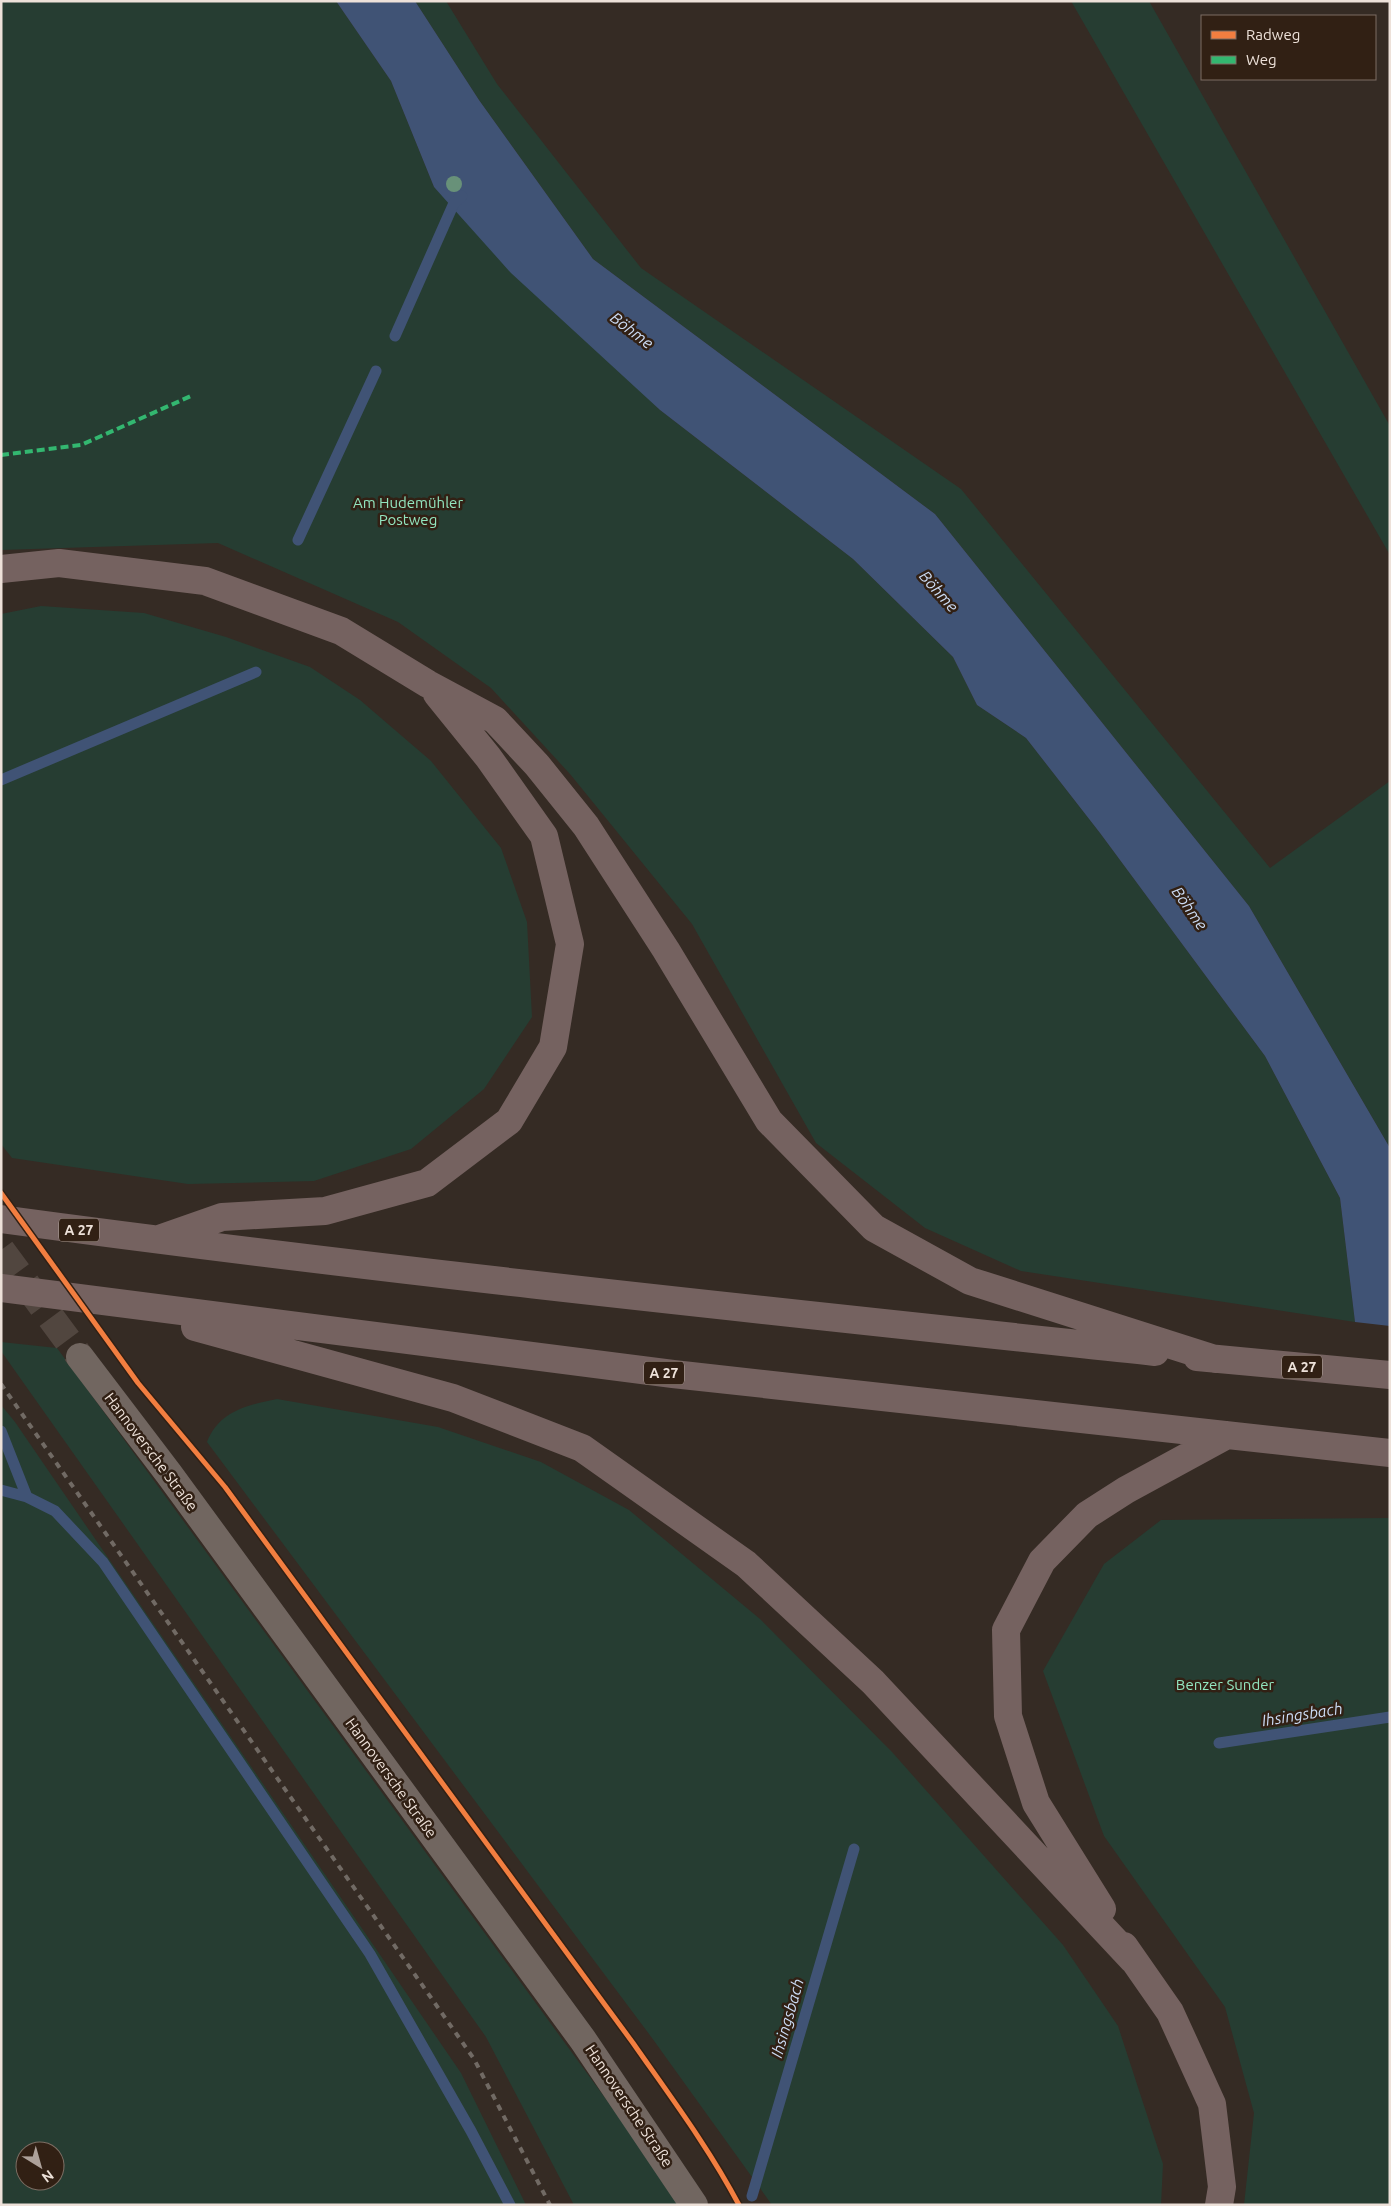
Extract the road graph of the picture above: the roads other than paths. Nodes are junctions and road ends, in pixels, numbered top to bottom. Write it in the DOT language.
graph roads {
  1 [pos="1,569"];
  2 [pos="428,684"];
  3 [pos="1,1219"];
  4 [pos="156,1240"];
  5 [pos="1,1288"];
  6 [pos="102,1301"];
  7 [pos="80,1358"];
  8 [pos="1215,1359"];
  9 [pos="1390,1375"];
  10 [pos="1227,1435"];
  11 [pos="1390,1453"];
  12 [pos="1133,1960"];
  13 [pos="694,2205"];
  14 [pos="1219,2205"];
  1 -- 2 [label="highway"];
  2 -- 4 [label="highway"];
  2 -- 8 [label="highway"];
  3 -- 4 [label="highway, A 27"];
  4 -- 8 [label="highway, A 27"];
  5 -- 6 [label="highway, A 27"];
  6 -- 10 [label="highway, A 27"];
  6 -- 12 [label="highway"];
  7 -- 13 [label="main road, Hannoversche Straße"];
  8 -- 9 [label="highway, A 27"];
  10 -- 11 [label="highway, A 27"];
  10 -- 12 [label="highway"];
  12 -- 14 [label="highway"];
}
